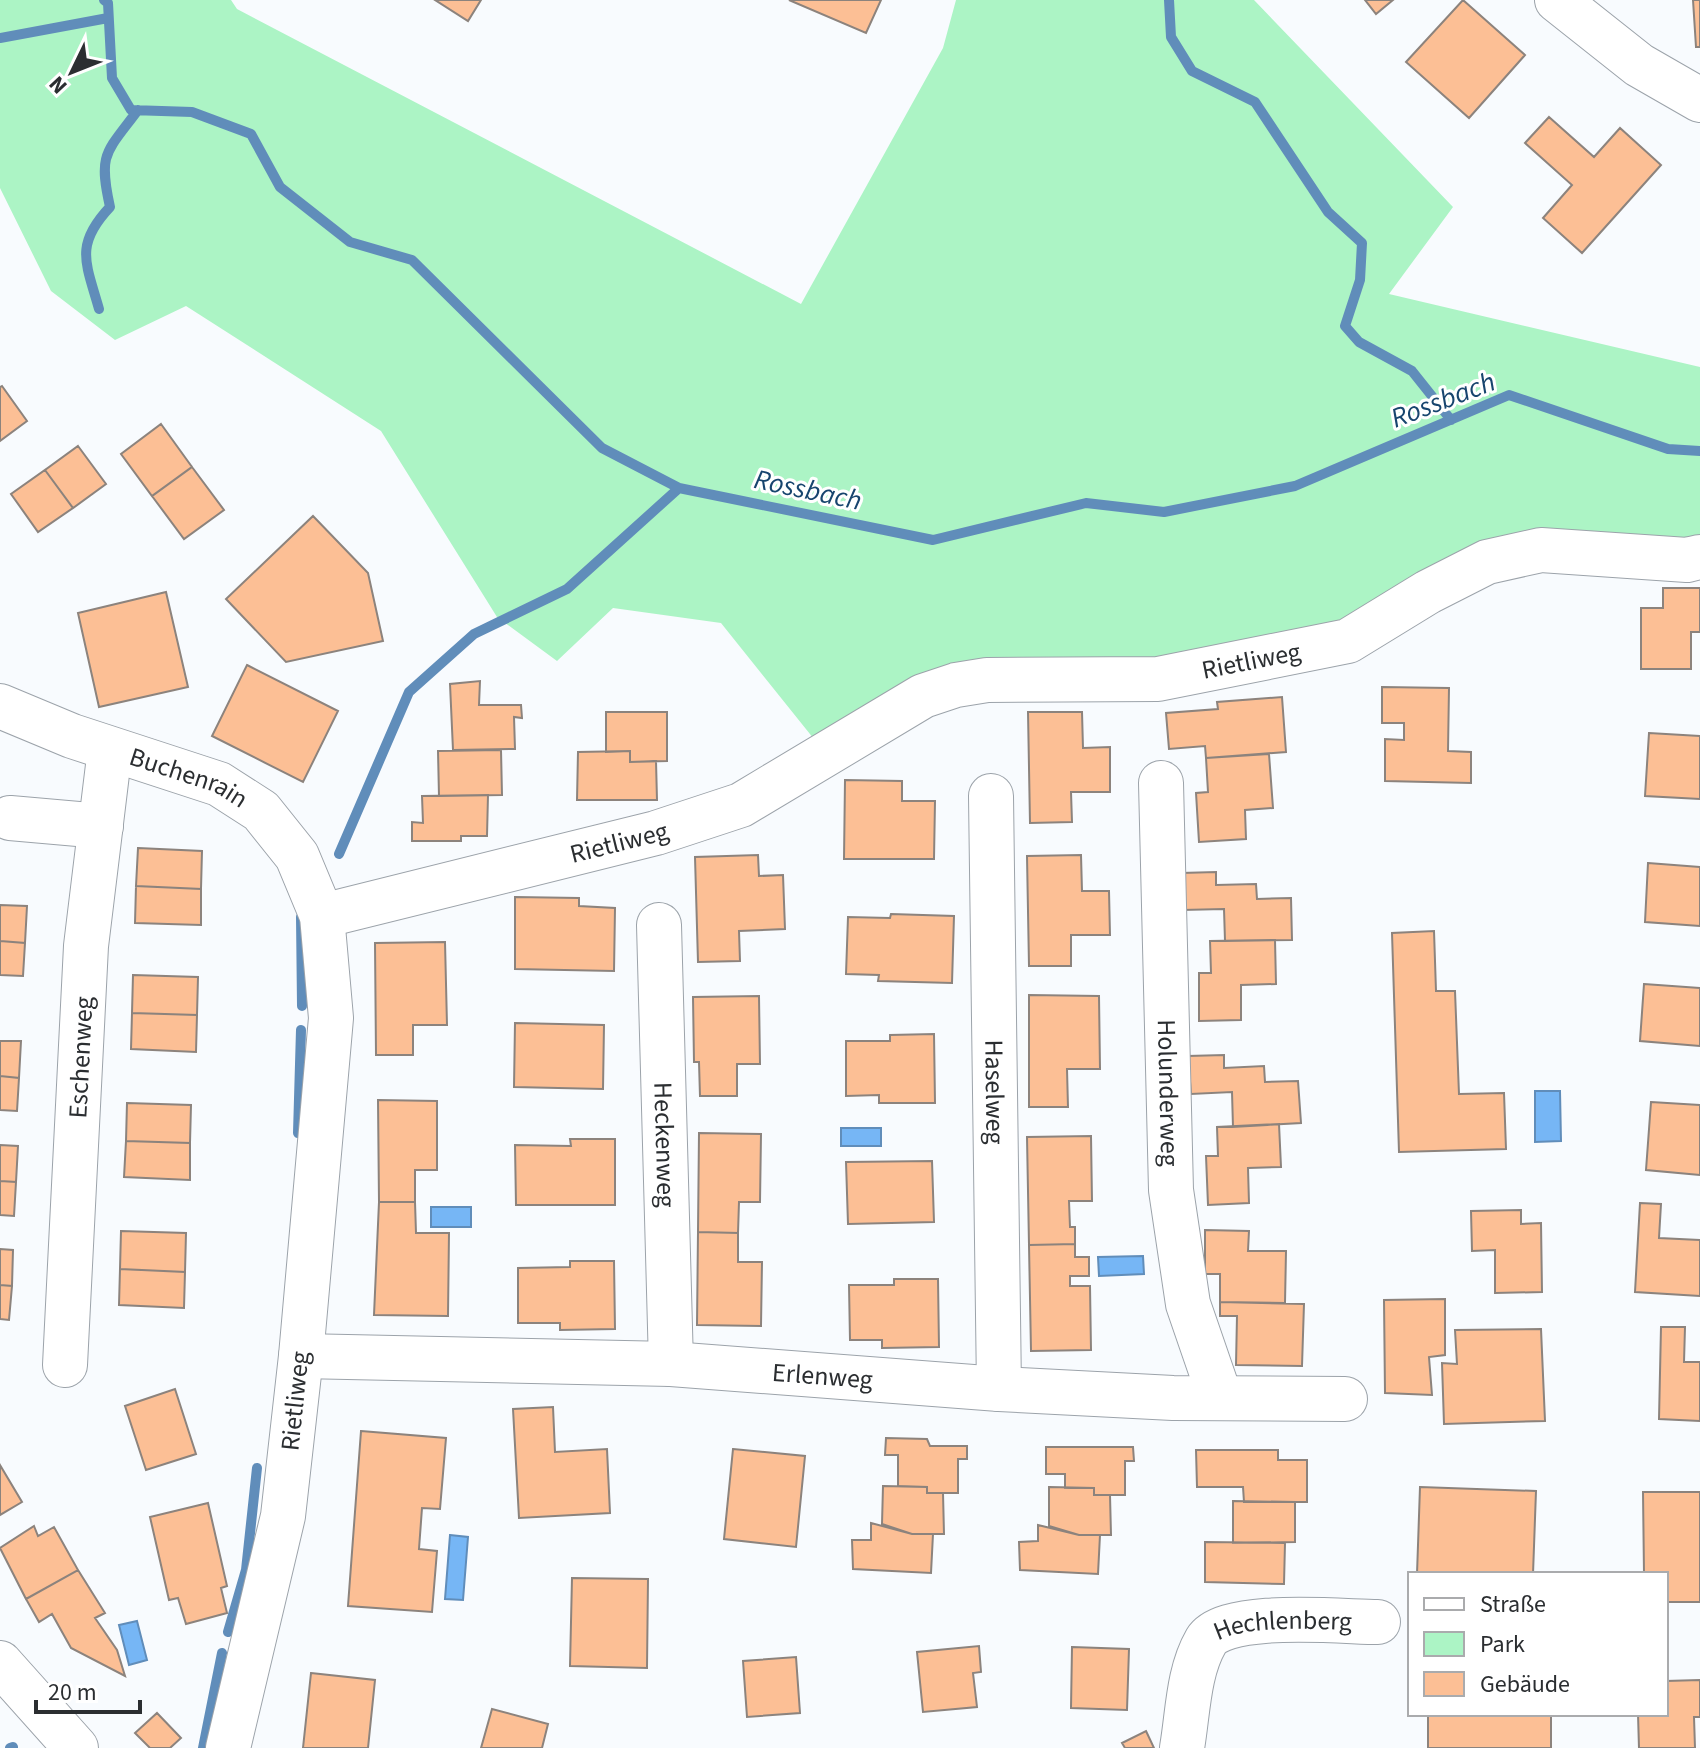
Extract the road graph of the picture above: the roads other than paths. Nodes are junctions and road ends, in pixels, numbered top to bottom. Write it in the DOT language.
graph roads {
  1 [pos="1557,0"];
  2 [pos="1700,100"];
  3 [pos="1700,557"];
  4 [pos="0,706"];
  5 [pos="110,749"];
  6 [pos="1161,783"];
  7 [pos="991,796"];
  8 [pos="10,818"];
  9 [pos="101,826"];
  10 [pos="322,916"];
  11 [pos="659,925"];
  12 [pos="301,1356"];
  13 [pos="671,1364"];
  14 [pos="65,1365"];
  15 [pos="999,1389"];
  16 [pos="1220,1397"];
  17 [pos="1345,1399"];
  18 [pos="1378,1622"];
  19 [pos="0,1663"];
  20 [pos="76,1748"];
  21 [pos="228,1748"];
  22 [pos="1182,1748"];
  1 -- 2 [label="street"];
  3 -- 10 [label="street, Rietliweg"];
  4 -- 5 [label="street, Buchenrain"];
  5 -- 9 [label="street, Eschenweg"];
  5 -- 10 [label="street, Buchenrain"];
  6 -- 16 [label="street, Holunderweg"];
  7 -- 15 [label="street, Haselweg"];
  8 -- 9 [label="street"];
  9 -- 14 [label="street, Eschenweg"];
  10 -- 12 [label="street, Rietliweg"];
  11 -- 13 [label="street, Heckenweg"];
  12 -- 13 [label="street, Erlenweg"];
  12 -- 21 [label="street, Rietliweg"];
  13 -- 15 [label="street, Erlenweg"];
  15 -- 16 [label="street, Erlenweg"];
  16 -- 17 [label="street, Erlenweg"];
  18 -- 22 [label="street, Hechlenberg"];
  19 -- 20 [label="street"];
}
